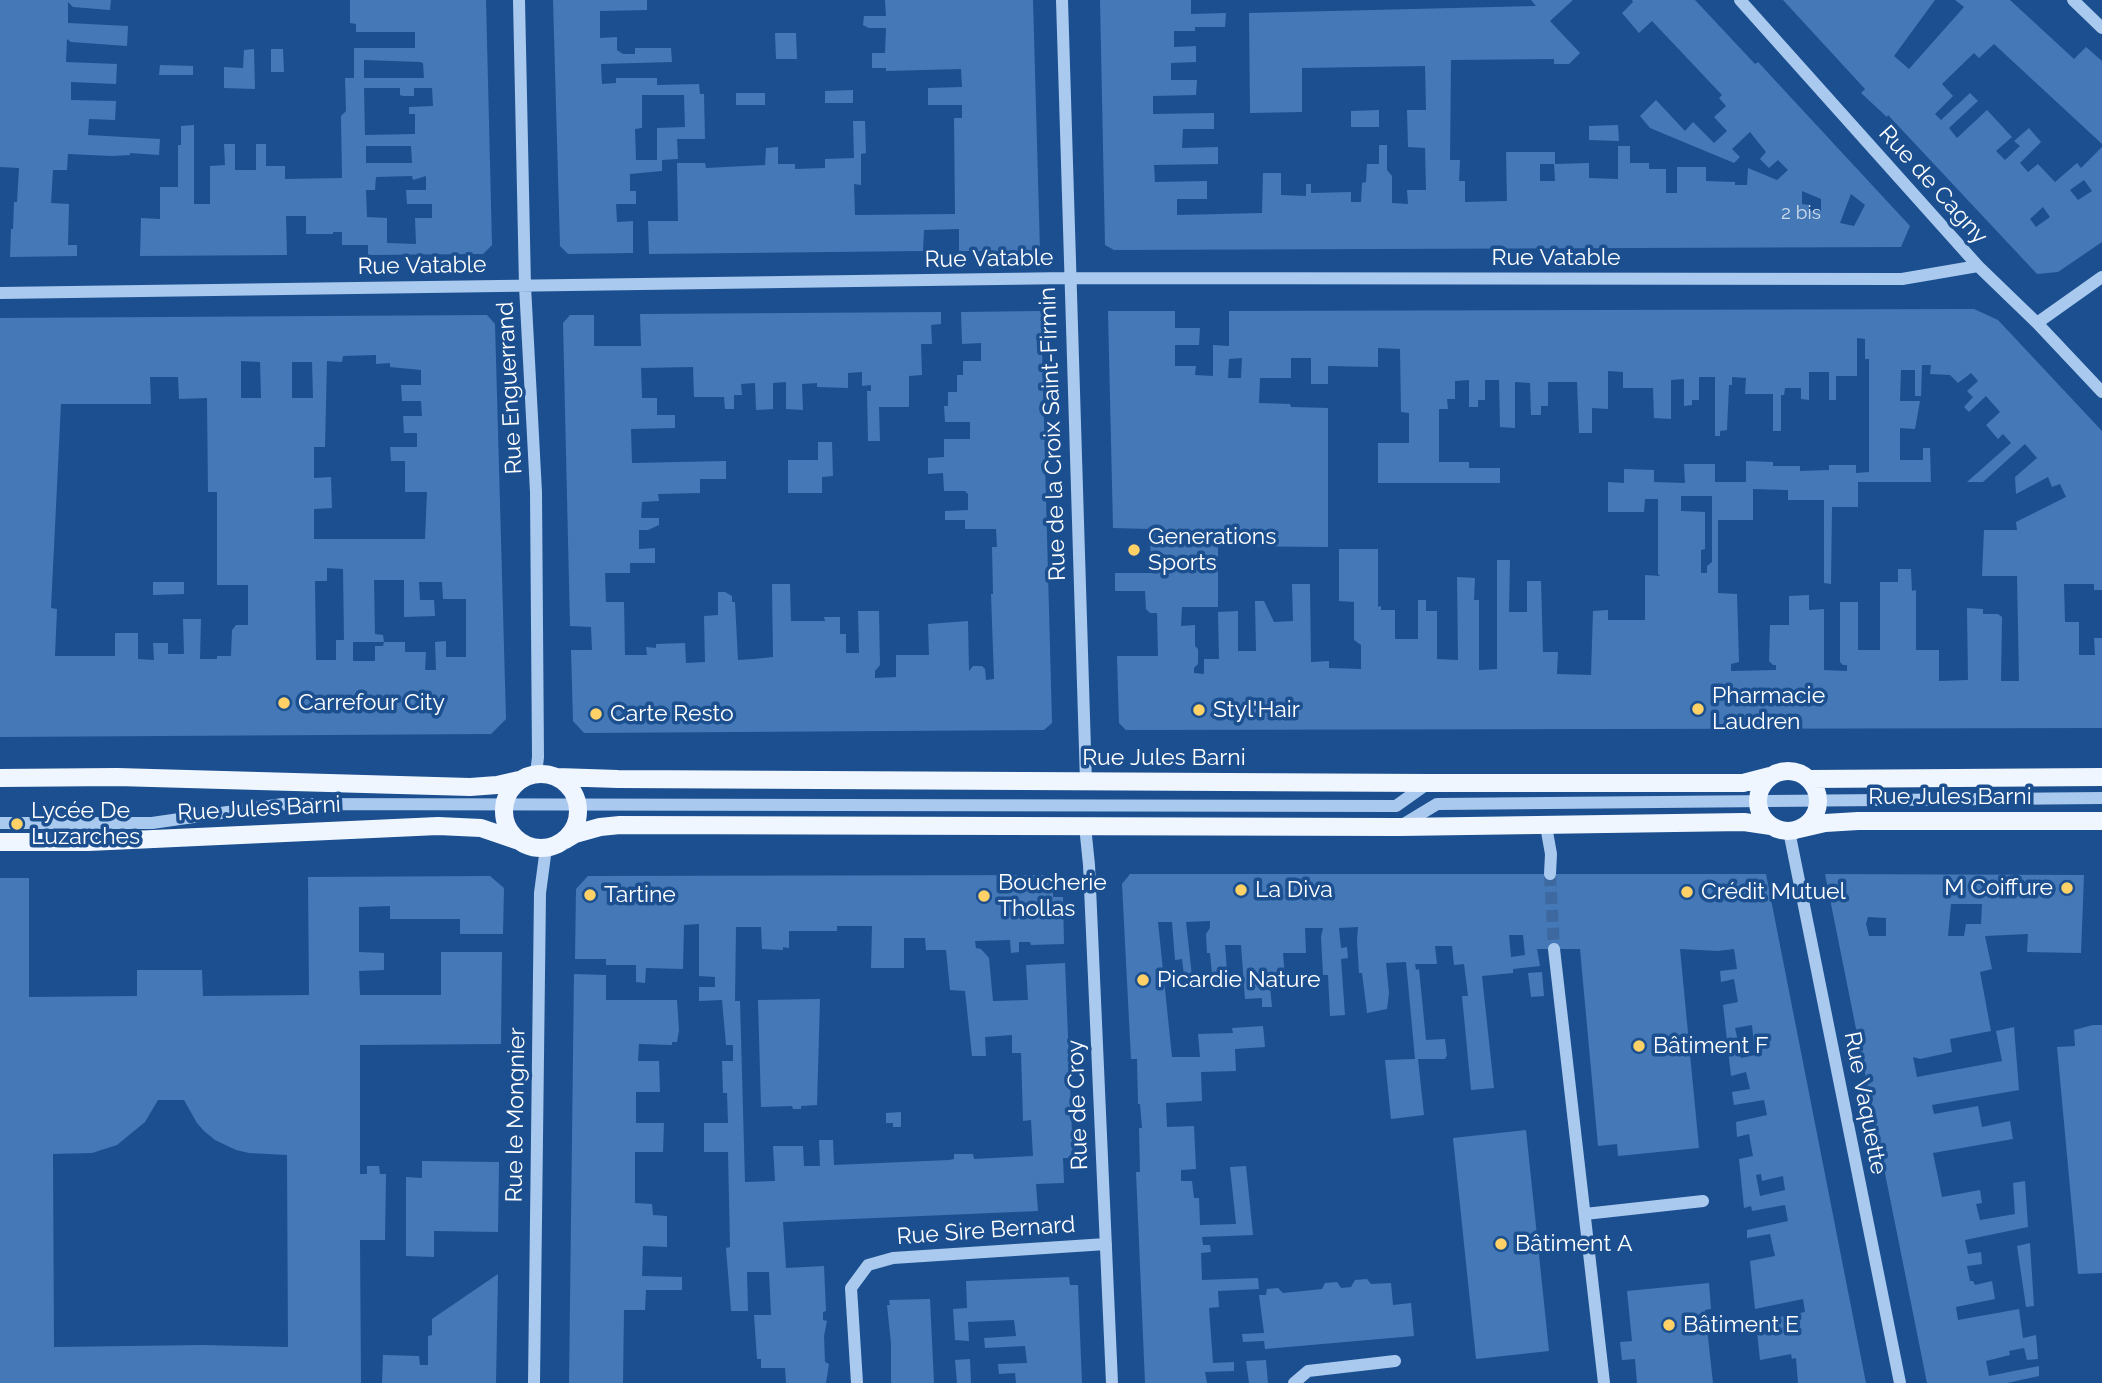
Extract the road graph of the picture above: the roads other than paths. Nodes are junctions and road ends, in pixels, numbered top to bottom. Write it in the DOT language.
graph roads {
  1 [pos="519,0"];
  2 [pos="1062,0"];
  3 [pos="1740,0"];
  4 [pos="2073,0"];
  5 [pos="2102,28"];
  6 [pos="1978,266"];
  7 [pos="2102,277"];
  8 [pos="1069,278"];
  9 [pos="526,286"];
  10 [pos="0,293"];
  11 [pos="2037,323"];
  12 [pos="2102,392"];
  13 [pos="1770,776"];
  14 [pos="527,777"];
  15 [pos="557,777"];
  16 [pos="2102,777"];
  17 [pos="0,778"];
  18 [pos="1809,779"];
  19 [pos="1086,782"];
  20 [pos="1428,783"];
  21 [pos="2102,798"];
  22 [pos="1818,801"];
  23 [pos="1758,802"];
  24 [pos="504,804"];
  25 [pos="578,804"];
  26 [pos="2102,821"];
  27 [pos="0,823"];
  28 [pos="1085,826"];
  29 [pos="1546,826"];
  30 [pos="1771,826"];
  31 [pos="1399,827"];
  32 [pos="1794,830"];
  33 [pos="565,840"];
  34 [pos="519,841"];
  35 [pos="0,842"];
  36 [pos="545,848"];
  37 [pos="1550,874"];
  38 [pos="1554,949"];
  39 [pos="1703,1201"];
  40 [pos="1585,1214"];
  41 [pos="1105,1244"];
  42 [pos="1395,1361"];
  43 [pos="534,1383"];
  44 [pos="857,1383"];
  45 [pos="1112,1383"];
  46 [pos="1294,1383"];
  47 [pos="1604,1383"];
  48 [pos="1900,1383"];
  1 -- 9 [label="street, Rue Enguerrand"];
  2 -- 8 [label="street, Rue de la Croix Saint-Firmin"];
  3 -- 6 [label="street, Rue de Cagny"];
  4 -- 5 [label="street"];
  6 -- 8 [label="street, Rue Vatable"];
  6 -- 11 [label="street, Rue de Cagny"];
  7 -- 11 [label="street"];
  8 -- 9 [label="street, Rue Vatable"];
  8 -- 19 [label="street, Rue de la Croix Saint-Firmin"];
  9 -- 10 [label="street, Rue Vatable"];
  9 -- 14 [label="street, Rue Enguerrand"];
  11 -- 12 [label="street, Rue de Cagny"];
  13 -- 18 [label="main road, Rue Jules Barni"];
  13 -- 20 [label="main road, Rue Jules Barni"];
  13 -- 23 [label="main road"];
  14 -- 15 [label="main road, Rue Jules Barni"];
  14 -- 17 [label="main road, Rue Jules Barni"];
  14 -- 24 [label="main road"];
  15 -- 19 [label="main road, Rue Jules Barni"];
  15 -- 25 [label="main road"];
  16 -- 18 [label="main road, Rue Jules Barni"];
  18 -- 22 [label="main road"];
  19 -- 20 [label="main road, Rue Jules Barni"];
  20 -- 25 [label="street"];
  21 -- 22 [label="street"];
  22 -- 23 [label="street"];
  22 -- 32 [label="main road"];
  23 -- 30 [label="main road"];
  23 -- 31 [label="street"];
  24 -- 25 [label="street"];
  24 -- 27 [label="street"];
  24 -- 34 [label="main road"];
  25 -- 33 [label="main road"];
  26 -- 32 [label="main road, Rue Jules Barni"];
  28 -- 31 [label="main road"];
  28 -- 33 [label="main road"];
  28 -- 41 [label="street, Rue de Croy"];
  29 -- 30 [label="main road"];
  29 -- 31 [label="main road"];
  29 -- 37 [label="street"];
  30 -- 32 [label="main road"];
  32 -- 48 [label="street, Rue Vaquette"];
  33 -- 36 [label="main road"];
  34 -- 35 [label="main road, Rue Jules Barni"];
  34 -- 36 [label="main road, Rue Jules Barni"];
  36 -- 43 [label="street, Rue le Mongnier"];
  38 -- 40 [label="street"];
  39 -- 40 [label="street"];
  40 -- 47 [label="street"];
  41 -- 44 [label="street, Rue Sire Bernard"];
  41 -- 45 [label="street, Rue de Croy"];
  42 -- 46 [label="street"];
}
